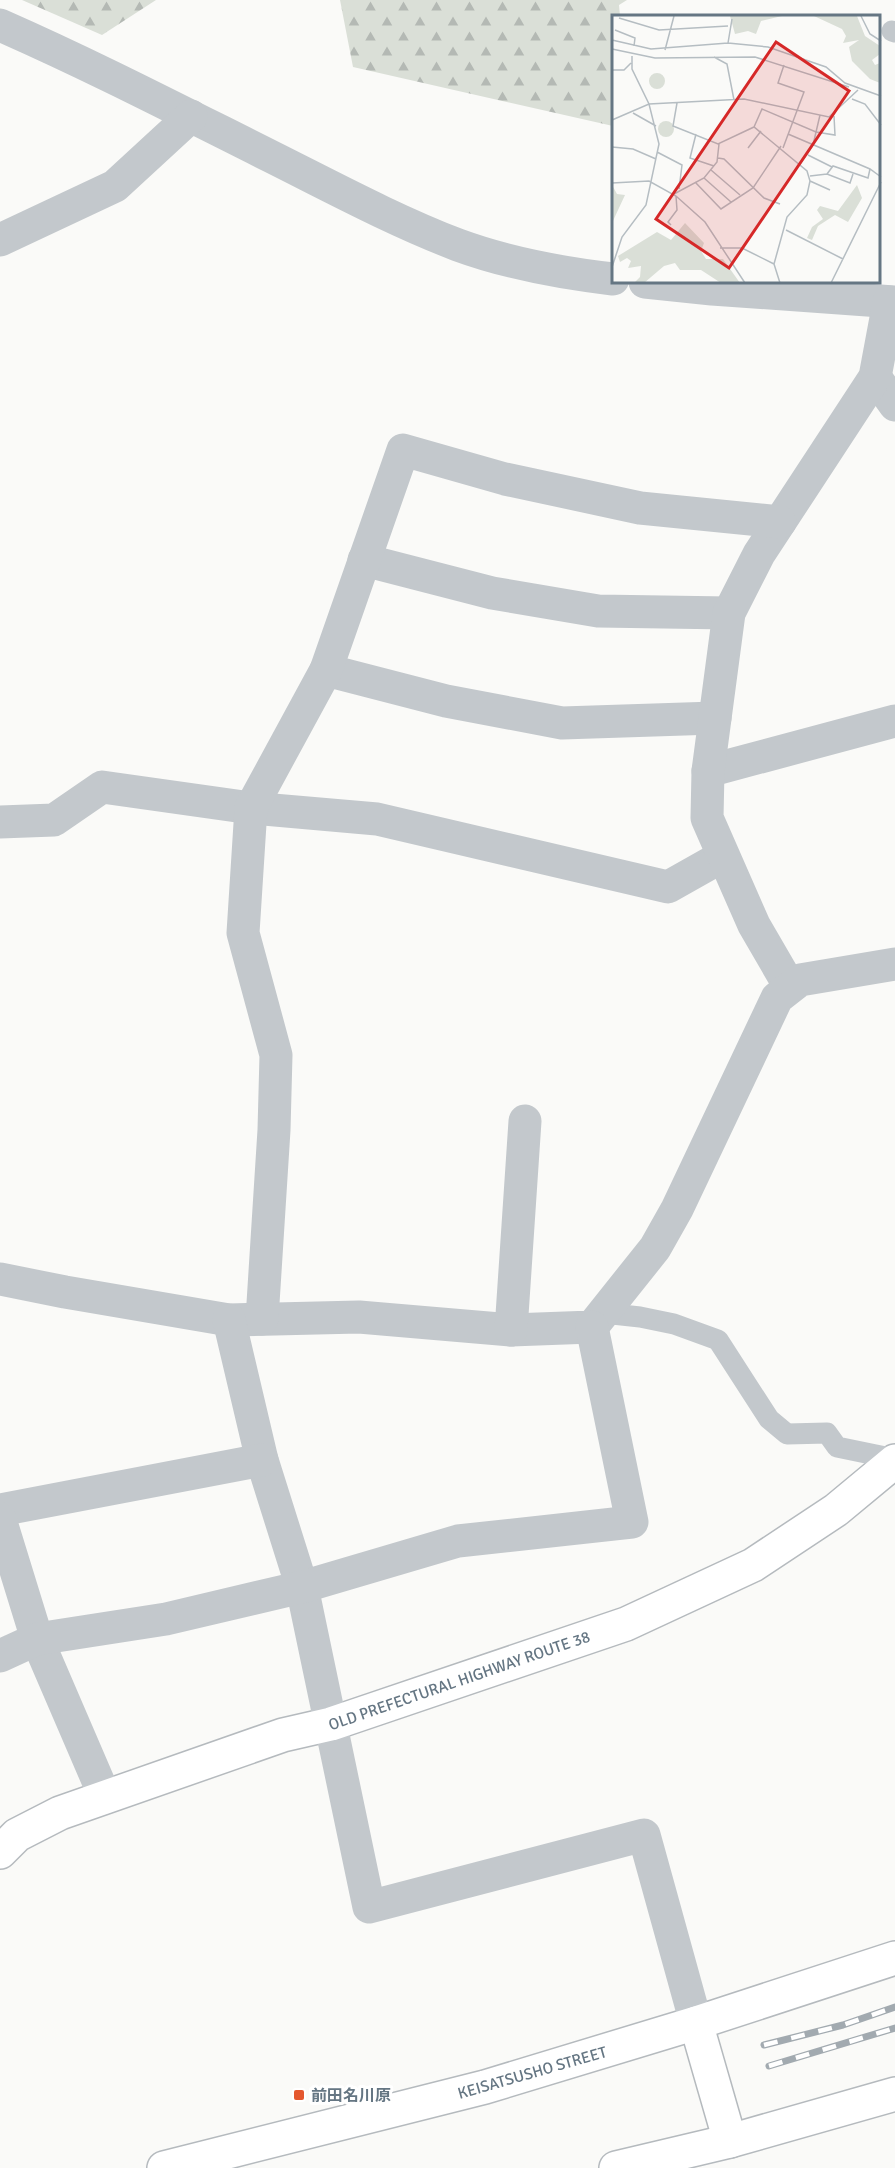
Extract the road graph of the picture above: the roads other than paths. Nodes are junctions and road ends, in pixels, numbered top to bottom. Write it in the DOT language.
graph roads {
  1 [pos="0,25"];
  2 [pos="191,116"];
  3 [pos="0,240"];
  4 [pos="612,279"];
  5 [pos="678,284"];
  6 [pos="874,296"];
  7 [pos="875,377"];
  8 [pos="895,405"];
  9 [pos="780,522"];
  10 [pos="364,560"];
  11 [pos="729,613"];
  12 [pos="326,670"];
  13 [pos="715,718"];
  14 [pos="895,722"];
  15 [pos="708,771"];
  16 [pos="251,808"];
  17 [pos="0,822"];
  18 [pos="723,856"];
  19 [pos="895,964"];
  20 [pos="790,987"];
  21 [pos="525,1121"];
  22 [pos="0,1278"];
  23 [pos="262,1319"];
  24 [pos="229,1320"];
  25 [pos="598,1320"];
  26 [pos="511,1330"];
  27 [pos="262,1460"];
  28 [pos="895,1460"];
  29 [pos="0,1510"];
  30 [pos="0,1519"];
  31 [pos="302,1587"];
  32 [pos="37,1639"];
  33 [pos="0,1656"];
  34 [pos="331,1724"];
  35 [pos="105,1797"];
  36 [pos="0,1852"];
  37 [pos="895,1958"];
  38 [pos="696,2023"];
  39 [pos="895,2094"];
  40 [pos="730,2141"];
  41 [pos="165,2168"];
  42 [pos="616,2168"];
  1 -- 2 [label="street"];
  2 -- 3 [label="street"];
  2 -- 4 [label="street"];
  5 -- 6 [label="street"];
  6 -- 7 [label="street"];
  7 -- 8 [label="street"];
  7 -- 9 [label="street"];
  9 -- 10 [label="street"];
  9 -- 11 [label="street"];
  10 -- 11 [label="street"];
  10 -- 12 [label="street"];
  11 -- 13 [label="street"];
  12 -- 13 [label="street"];
  12 -- 16 [label="street"];
  13 -- 15 [label="street"];
  14 -- 15 [label="street"];
  15 -- 18 [label="street"];
  16 -- 17 [label="street"];
  16 -- 18 [label="street"];
  16 -- 23 [label="street"];
  18 -- 20 [label="street"];
  19 -- 20 [label="street"];
  20 -- 25 [label="street"];
  21 -- 26 [label="street"];
  22 -- 24 [label="street"];
  23 -- 24 [label="street"];
  23 -- 26 [label="street"];
  24 -- 27 [label="street"];
  25 -- 26 [label="street"];
  25 -- 28 [label="lane"];
  25 -- 31 [label="street"];
  27 -- 29 [label="street"];
  27 -- 31 [label="street"];
  28 -- 34 [label="main road, OLD PREFECTURAL HIGHWAY ROUTE 38"];
  30 -- 32 [label="street"];
  31 -- 32 [label="street"];
  31 -- 34 [label="street"];
  32 -- 33 [label="street"];
  32 -- 35 [label="street"];
  34 -- 35 [label="main road, OLD PREFECTURAL HIGHWAY ROUTE 38"];
  34 -- 38 [label="street"];
  35 -- 36 [label="main road, OLD PREFECTURAL HIGHWAY ROUTE 38"];
  37 -- 38 [label="main road, KEISATSUSHO STREET"];
  38 -- 40 [label="main road"];
  38 -- 41 [label="main road, KEISATSUSHO STREET"];
  39 -- 40 [label="main road"];
  40 -- 42 [label="main road"];
}
